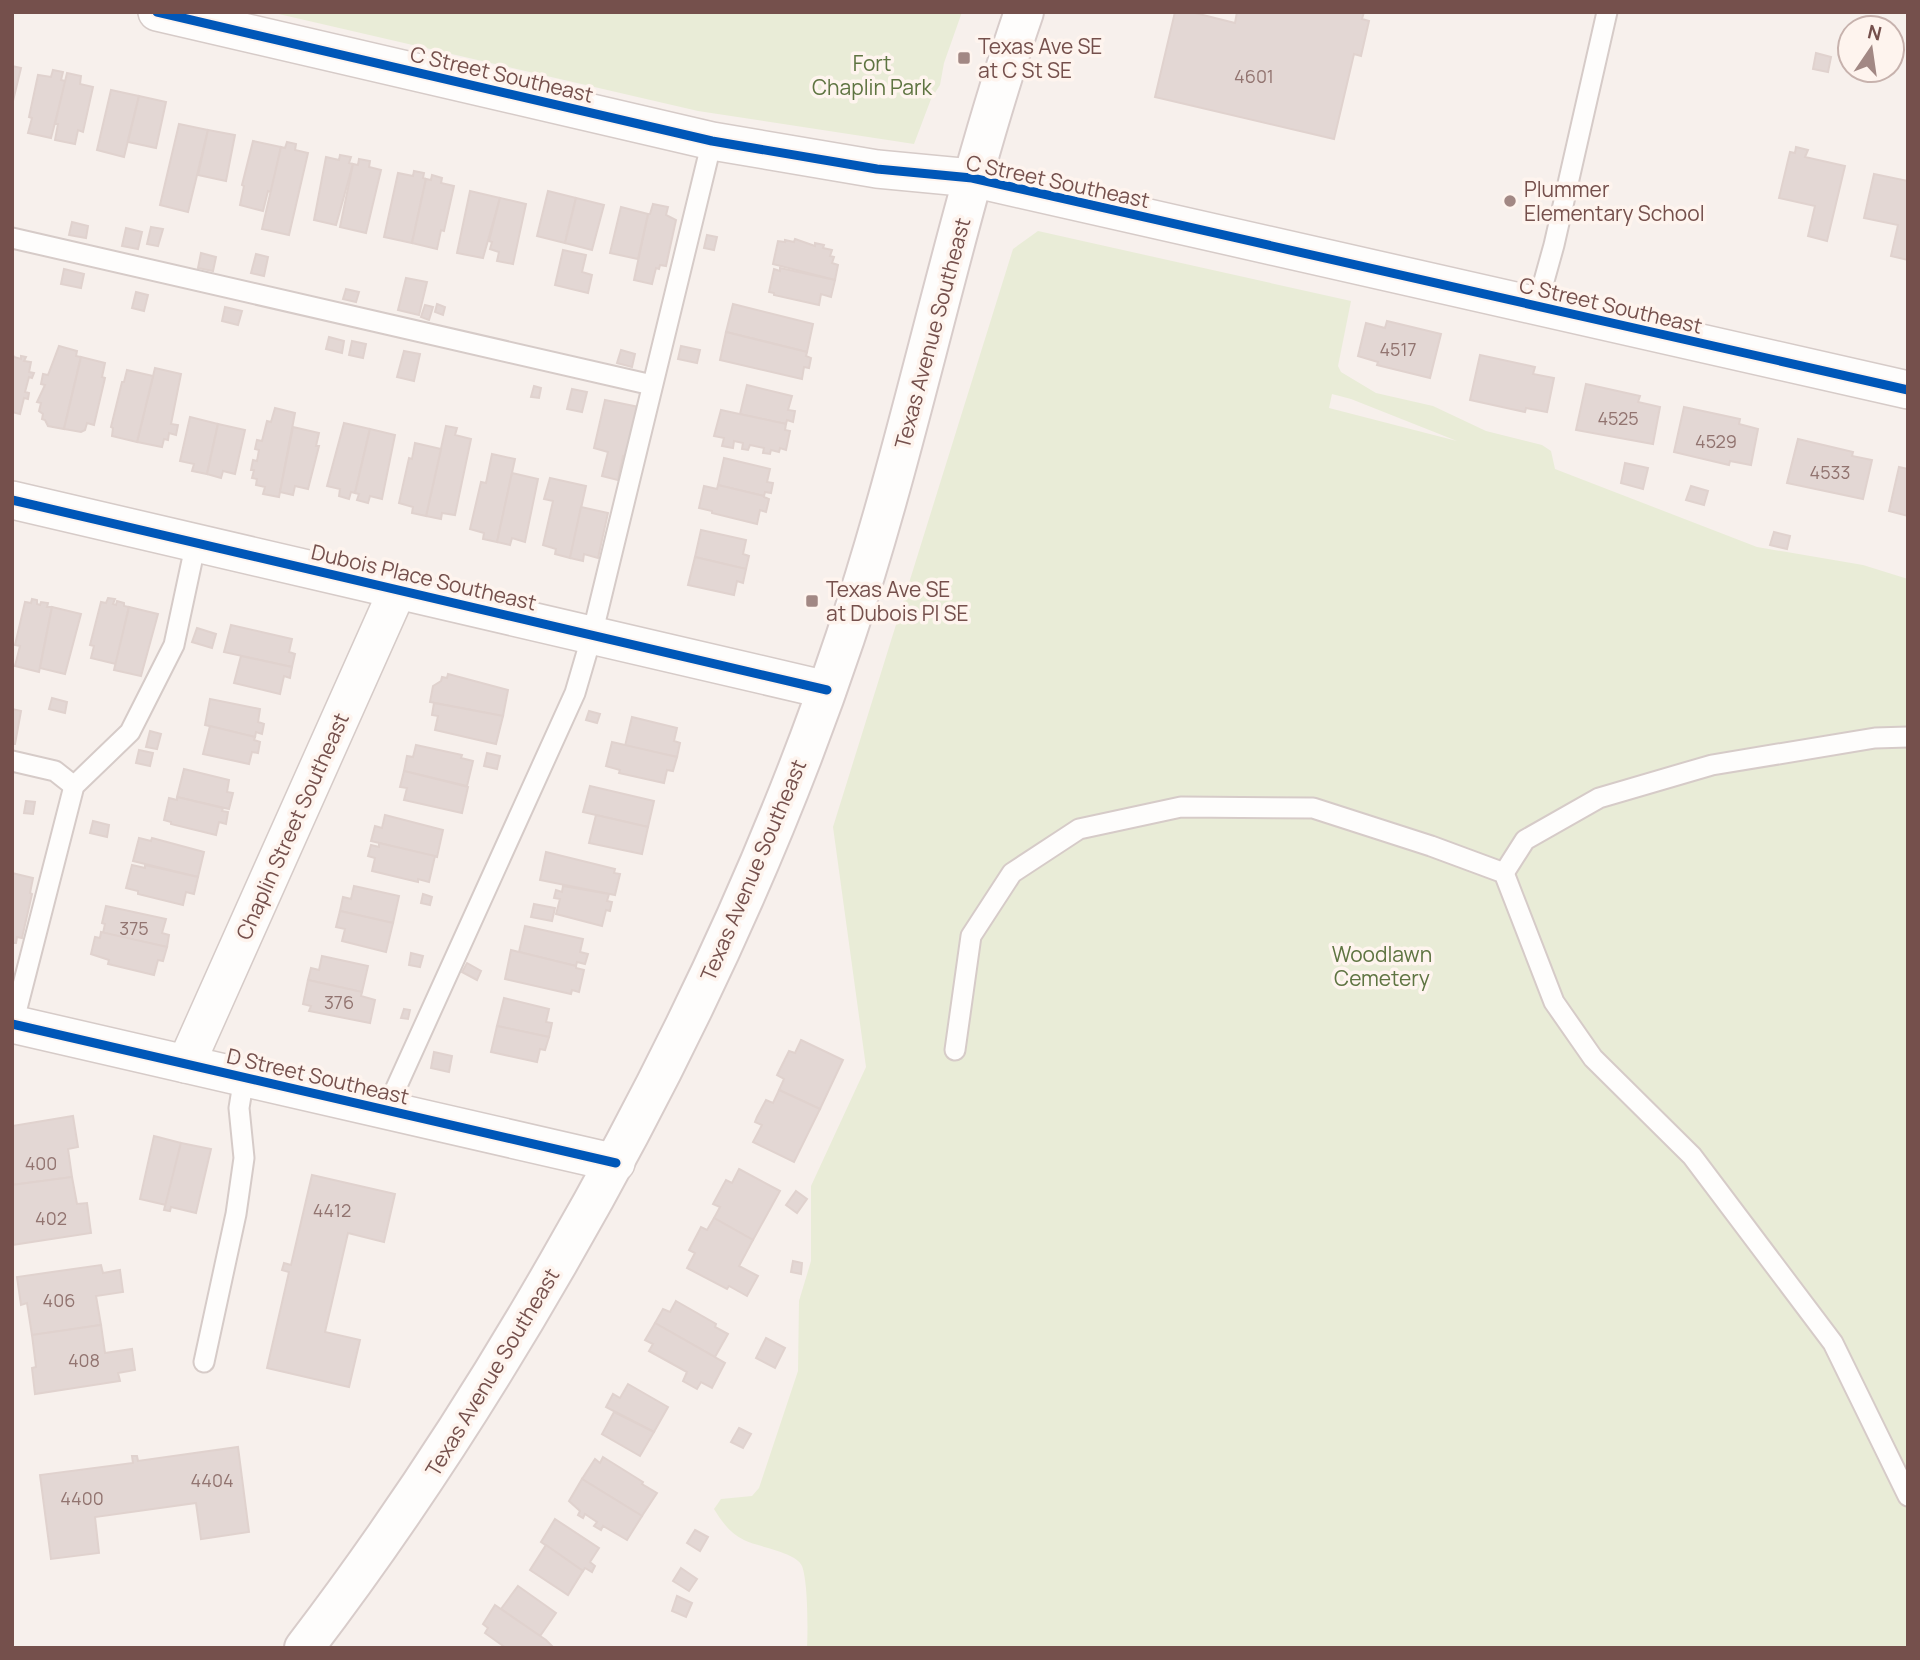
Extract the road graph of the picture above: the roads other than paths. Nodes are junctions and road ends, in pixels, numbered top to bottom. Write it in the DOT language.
graph roads {
  1 [pos="157,12"];
  2 [pos="1024,12"];
  3 [pos="1606,12"];
  4 [pos="712,141"];
  5 [pos="972,178"];
  6 [pos="12,237"];
  7 [pos="1537,306"];
  8 [pos="652,385"];
  9 [pos="1908,390"];
  10 [pos="12,500"];
  11 [pos="196,542"];
  12 [pos="398,589"];
  13 [pos="592,635"];
  14 [pos="827,690"];
  15 [pos="1908,737"];
  16 [pos="12,761"];
  17 [pos="74,786"];
  18 [pos="1504,873"];
  19 [pos="12,1024"];
  20 [pos="955,1050"];
  21 [pos="186,1064"];
  22 [pos="244,1077"];
  23 [pos="386,1110"];
  24 [pos="616,1163"];
  25 [pos="204,1362"];
  26 [pos="1908,1496"];
  27 [pos="304,1648"];
  1 -- 4 [label="street, C Street Southeast"];
  2 -- 5 [label="main road, Texas Avenue Southeast"];
  3 -- 7 [label="lane"];
  4 -- 5 [label="street, C Street Southeast"];
  4 -- 8 [label="lane"];
  5 -- 7 [label="street, C Street Southeast"];
  5 -- 14 [label="main road, Texas Avenue Southeast"];
  6 -- 8 [label="lane"];
  7 -- 9 [label="street, C Street Southeast"];
  8 -- 13 [label="lane"];
  10 -- 11 [label="street, Dubois Place Southeast"];
  11 -- 12 [label="street, Dubois Place Southeast"];
  11 -- 17 [label="lane"];
  12 -- 13 [label="street, Dubois Place Southeast"];
  12 -- 21 [label="street, Chaplin Street Southeast"];
  13 -- 14 [label="street, Dubois Place Southeast"];
  13 -- 23 [label="lane"];
  14 -- 24 [label="main road, Texas Avenue Southeast"];
  15 -- 18 [label="lane"];
  16 -- 17 [label="lane"];
  17 -- 19 [label="lane"];
  18 -- 20 [label="lane"];
  18 -- 26 [label="lane"];
  19 -- 21 [label="street, D Street Southeast"];
  21 -- 22 [label="street, D Street Southeast"];
  22 -- 23 [label="street, D Street Southeast"];
  22 -- 25 [label="lane"];
  23 -- 24 [label="street, D Street Southeast"];
  24 -- 27 [label="main road, Texas Avenue Southeast"];
}
